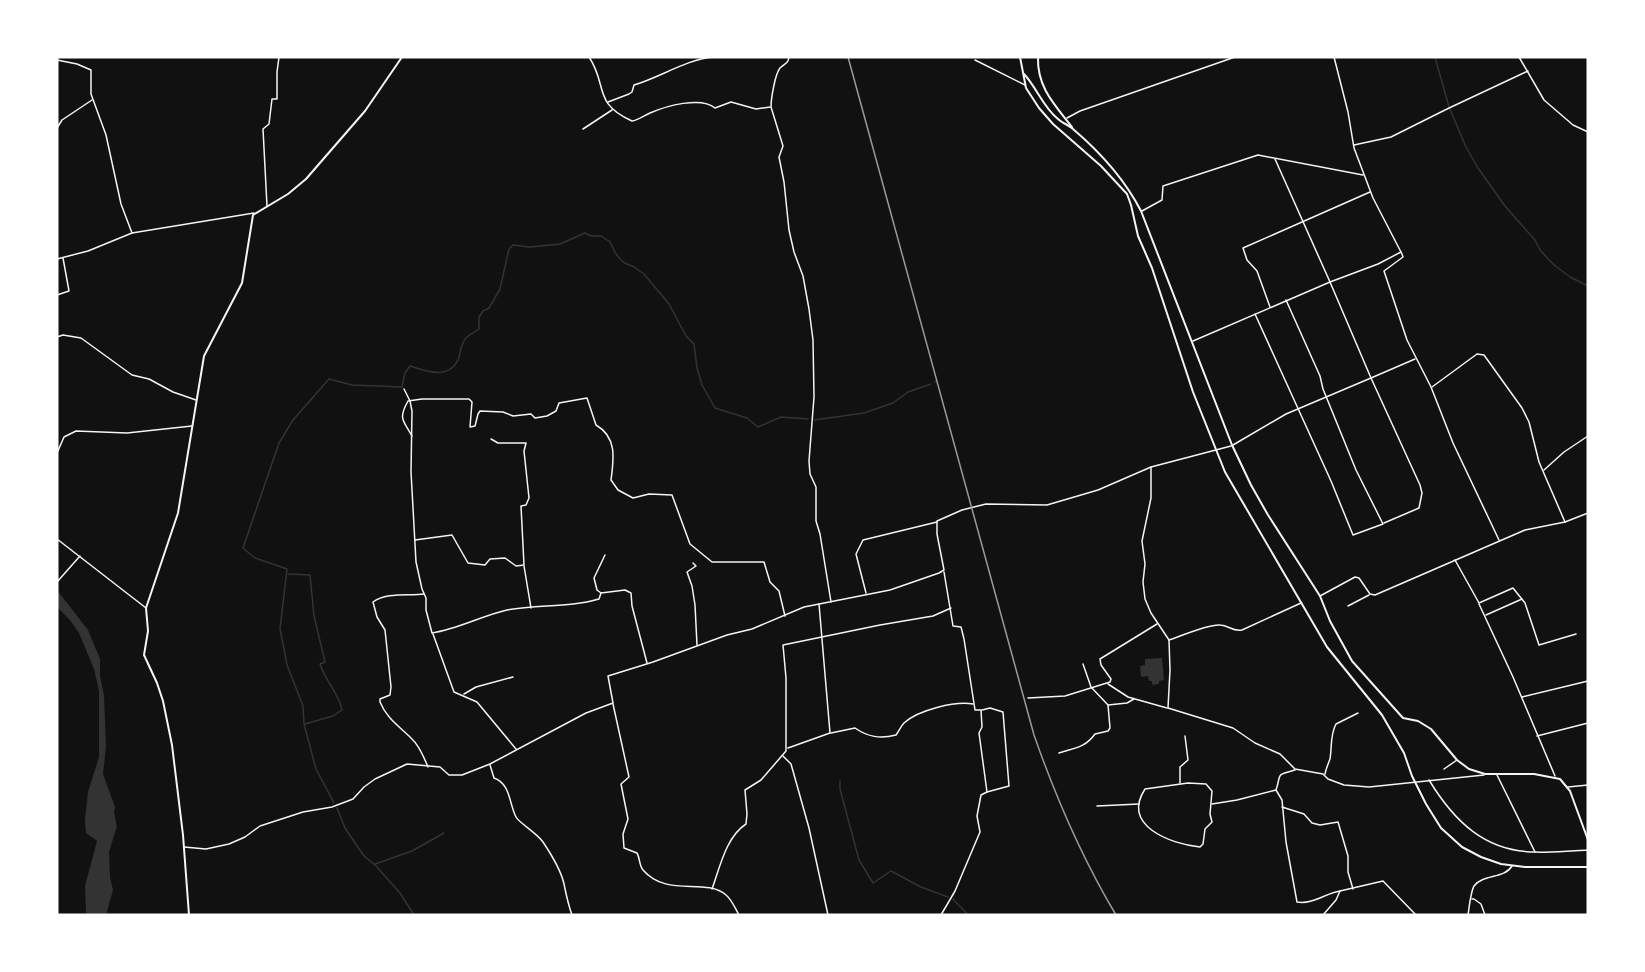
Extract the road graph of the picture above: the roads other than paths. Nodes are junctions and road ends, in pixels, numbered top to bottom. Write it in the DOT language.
graph roads {
  1 [pos="279,57"];
  2 [pos="402,57"];
  3 [pos="589,57"];
  4 [pos="713,57"];
  5 [pos="789,57"];
  6 [pos="1020,57"];
  7 [pos="1038,57"];
  8 [pos="1235,57"];
  9 [pos="1334,57"];
  10 [pos="1519,57"];
  11 [pos="57,60"];
  12 [pos="975,60"];
  13 [pos="1528,71"];
  14 [pos="1024,74"];
  15 [pos="1026,85"];
  16 [pos="93,100"];
  17 [pos="607,103"];
  18 [pos="771,107"];
  19 [pos="613,109"];
  20 [pos="1066,119"];
  21 [pos="1072,127"];
  22 [pos="57,128"];
  23 [pos="583,129"];
  24 [pos="1588,132"];
  25 [pos="1354,145"];
  26 [pos="1275,158"];
  27 [pos="1364,175"];
  28 [pos="1370,192"];
  29 [pos="267,207"];
  30 [pos="1141,211"];
  31 [pos="254,213"];
  32 [pos="1304,221"];
  33 [pos="132,233"];
  34 [pos="1401,252"];
  35 [pos="63,258"];
  36 [pos="57,259"];
  37 [pos="1330,282"];
  38 [pos="57,295"];
  39 [pos="1286,300"];
  40 [pos="1270,307"];
  41 [pos="1255,314"];
  42 [pos="57,337"];
  43 [pos="1193,340"];
  44 [pos="1416,358"];
  45 [pos="1371,378"];
  46 [pos="1431,387"];
  47 [pos="404,389"];
  48 [pos="1327,396"];
  49 [pos="197,400"];
  50 [pos="410,401"];
  51 [pos="1298,408"];
  52 [pos="193,425"];
  53 [pos="412,436"];
  54 [pos="1588,436"];
  55 [pos="491,439"];
  56 [pos="1232,445"];
  57 [pos="1216,451"];
  58 [pos="57,453"];
  59 [pos="1151,467"];
  60 [pos="1543,471"];
  61 [pos="1588,513"];
  62 [pos="938,521"];
  63 [pos="1565,522"];
  64 [pos="1383,524"];
  65 [pos="57,539"];
  66 [pos="414,540"];
  67 [pos="1499,540"];
  68 [pos="605,555"];
  69 [pos="80,556"];
  70 [pos="1454,559"];
  71 [pos="693,563"];
  72 [pos="524,565"];
  73 [pos="943,571"];
  74 [pos="57,582"];
  75 [pos="601,593"];
  76 [pos="424,594"];
  77 [pos="1370,594"];
  78 [pos="866,595"];
  79 [pos="1320,596"];
  80 [pos="1522,599"];
  81 [pos="831,603"];
  82 [pos="1302,603"];
  83 [pos="1479,603"];
  84 [pos="819,604"];
  85 [pos="1348,606"];
  86 [pos="146,608"];
  87 [pos="531,608"];
  88 [pos="951,608"];
  89 [pos="785,616"];
  90 [pos="1485,616"];
  91 [pos="1158,624"];
  92 [pos="432,633"];
  93 [pos="1576,634"];
  94 [pos="822,637"];
  95 [pos="1169,640"];
  96 [pos="697,646"];
  97 [pos="647,663"];
  98 [pos="1083,664"];
  99 [pos="513,677"];
  100 [pos="1588,681"];
  101 [pos="1107,684"];
  102 [pos="1090,687"];
  103 [pos="464,695"];
  104 [pos="1521,697"];
  105 [pos="1028,698"];
  106 [pos="1134,699"];
  107 [pos="613,703"];
  108 [pos="974,704"];
  109 [pos="1108,705"];
  110 [pos="1168,708"];
  111 [pos="981,710"];
  112 [pos="1358,714"];
  113 [pos="1588,723"];
  114 [pos="830,733"];
  115 [pos="1185,736"];
  116 [pos="1536,736"];
  117 [pos="787,748"];
  118 [pos="516,749"];
  119 [pos="1059,753"];
  120 [pos="783,756"];
  121 [pos="1457,760"];
  122 [pos="490,764"];
  123 [pos="428,767"];
  124 [pos="1295,769"];
  125 [pos="1444,769"];
  126 [pos="1485,774"];
  127 [pos="1496,774"];
  128 [pos="1325,776"];
  129 [pos="1555,776"];
  130 [pos="1429,779"];
  131 [pos="1415,781"];
  132 [pos="1180,783"];
  133 [pos="1588,785"];
  134 [pos="1568,787"];
  135 [pos="1276,790"];
  136 [pos="987,792"];
  137 [pos="1139,803"];
  138 [pos="1212,804"];
  139 [pos="1096,806"];
  140 [pos="1282,807"];
  141 [pos="1588,840"];
  142 [pos="184,847"];
  143 [pos="1588,850"];
  144 [pos="1535,852"];
  145 [pos="1513,866"];
  146 [pos="1588,867"];
  147 [pos="712,889"];
  148 [pos="1353,889"];
  149 [pos="1340,891"];
  150 [pos="1472,899"];
  151 [pos="189,915"];
  152 [pos="572,915"];
  153 [pos="738,915"];
  154 [pos="828,915"];
  155 [pos="941,915"];
  156 [pos="1323,915"];
  157 [pos="1416,915"];
  158 [pos="1468,915"];
  159 [pos="1485,915"];
  1 -- 29 [label="street"];
  2 -- 29 [label="main road"];
  3 -- 17 [label="street"];
  4 -- 17 [label="street"];
  5 -- 18 [label="street"];
  6 -- 14 [label="main road"];
  7 -- 20 [label="main road"];
  8 -- 20 [label="street"];
  9 -- 25 [label="street"];
  10 -- 13 [label="street"];
  11 -- 16 [label="street"];
  12 -- 15 [label="street"];
  13 -- 24 [label="street"];
  13 -- 25 [label="street"];
  14 -- 15 [label="main road"];
  14 -- 21 [label="main road"];
  15 -- 57 [label="main road"];
  16 -- 22 [label="street"];
  16 -- 33 [label="street"];
  17 -- 19 [label="street"];
  18 -- 19 [label="street"];
  18 -- 81 [label="street"];
  19 -- 23 [label="street"];
  20 -- 21 [label="main road"];
  21 -- 30 [label="main road"];
  25 -- 27 [label="street"];
  26 -- 27 [label="street"];
  26 -- 30 [label="street"];
  26 -- 32 [label="street"];
  27 -- 28 [label="street"];
  28 -- 32 [label="street"];
  28 -- 34 [label="street"];
  29 -- 31 [label="main road"];
  30 -- 43 [label="main road"];
  31 -- 33 [label="street"];
  31 -- 49 [label="main road"];
  32 -- 37 [label="street"];
  32 -- 40 [label="street"];
  33 -- 35 [label="street"];
  34 -- 37 [label="street"];
  34 -- 44 [label="street"];
  35 -- 36 [label="street"];
  35 -- 38 [label="street"];
  37 -- 39 [label="street"];
  37 -- 45 [label="street"];
  39 -- 40 [label="street"];
  39 -- 48 [label="street"];
  40 -- 41 [label="street"];
  41 -- 43 [label="street"];
  41 -- 51 [label="street"];
  42 -- 49 [label="street"];
  43 -- 56 [label="main road"];
  44 -- 45 [label="street"];
  44 -- 46 [label="street"];
  45 -- 48 [label="street"];
  45 -- 64 [label="street"];
  46 -- 60 [label="street"];
  46 -- 67 [label="street"];
  47 -- 50 [label="street"];
  48 -- 51 [label="street"];
  48 -- 64 [label="street"];
  49 -- 52 [label="main road"];
  50 -- 53 [label="street"];
  50 -- 53 [label="street"];
  50 -- 89 [label="street"];
  51 -- 56 [label="street"];
  51 -- 64 [label="street"];
  52 -- 58 [label="street"];
  52 -- 86 [label="main road"];
  53 -- 66 [label="street"];
  54 -- 60 [label="street"];
  55 -- 72 [label="street"];
  56 -- 57 [label="street"];
  56 -- 79 [label="main road"];
  57 -- 59 [label="street"];
  57 -- 82 [label="main road"];
  59 -- 62 [label="street"];
  59 -- 91 [label="street"];
  60 -- 63 [label="street"];
  61 -- 63 [label="street"];
  62 -- 73 [label="street"];
  62 -- 78 [label="street"];
  63 -- 67 [label="street"];
  65 -- 69 [label="street"];
  66 -- 72 [label="street"];
  66 -- 76 [label="street"];
  67 -- 70 [label="street"];
  68 -- 75 [label="street"];
  69 -- 74 [label="street"];
  69 -- 86 [label="street"];
  70 -- 77 [label="street"];
  70 -- 83 [label="street"];
  71 -- 96 [label="street"];
  72 -- 87 [label="street"];
  73 -- 78 [label="street"];
  73 -- 88 [label="street"];
  75 -- 87 [label="street"];
  75 -- 97 [label="street"];
  76 -- 92 [label="street"];
  76 -- 123 [label="street"];
  77 -- 79 [label="street"];
  77 -- 85 [label="street"];
  78 -- 81 [label="street"];
  79 -- 121 [label="main road"];
  80 -- 83 [label="street"];
  80 -- 90 [label="street"];
  80 -- 93 [label="street"];
  81 -- 84 [label="street"];
  82 -- 95 [label="street"];
  82 -- 131 [label="main road"];
  83 -- 90 [label="street"];
  84 -- 89 [label="street"];
  84 -- 94 [label="street"];
  86 -- 142 [label="main road"];
  87 -- 92 [label="street"];
  88 -- 94 [label="street"];
  88 -- 108 [label="street"];
  89 -- 96 [label="street"];
  90 -- 104 [label="street"];
  91 -- 95 [label="street"];
  91 -- 101 [label="street"];
  92 -- 103 [label="street"];
  94 -- 114 [label="street"];
  94 -- 117 [label="street"];
  95 -- 110 [label="street"];
  96 -- 97 [label="street"];
  97 -- 107 [label="street"];
  98 -- 102 [label="street"];
  99 -- 103 [label="street"];
  100 -- 104 [label="street"];
  101 -- 102 [label="street"];
  101 -- 106 [label="street"];
  102 -- 105 [label="street"];
  102 -- 109 [label="street"];
  103 -- 118 [label="street"];
  104 -- 116 [label="street"];
  106 -- 109 [label="street"];
  106 -- 110 [label="street"];
  107 -- 118 [label="street"];
  107 -- 147 [label="street"];
  108 -- 111 [label="street"];
  108 -- 114 [label="street"];
  109 -- 119 [label="street"];
  110 -- 124 [label="street"];
  111 -- 136 [label="street"];
  111 -- 136 [label="street"];
  112 -- 128 [label="street"];
  113 -- 116 [label="street"];
  114 -- 117 [label="street"];
  115 -- 132 [label="street"];
  116 -- 129 [label="street"];
  117 -- 120 [label="street"];
  118 -- 122 [label="street"];
  120 -- 147 [label="street"];
  120 -- 154 [label="street"];
  121 -- 125 [label="street"];
  121 -- 126 [label="main road"];
  122 -- 123 [label="street"];
  122 -- 152 [label="street"];
  123 -- 142 [label="street"];
  124 -- 128 [label="street"];
  124 -- 135 [label="street"];
  126 -- 127 [label="main road"];
  126 -- 130 [label="street"];
  127 -- 129 [label="main road"];
  127 -- 144 [label="street"];
  128 -- 131 [label="street"];
  129 -- 134 [label="main road"];
  130 -- 131 [label="street"];
  130 -- 144 [label="street"];
  131 -- 145 [label="main road"];
  132 -- 137 [label="street"];
  132 -- 138 [label="street"];
  133 -- 134 [label="street"];
  134 -- 141 [label="main road"];
  135 -- 138 [label="street"];
  135 -- 140 [label="street"];
  136 -- 155 [label="street"];
  137 -- 138 [label="street"];
  137 -- 139 [label="street"];
  140 -- 148 [label="street"];
  140 -- 149 [label="street"];
  142 -- 151 [label="main road"];
  143 -- 144 [label="street"];
  145 -- 146 [label="main road"];
  145 -- 150 [label="street"];
  147 -- 153 [label="street"];
  148 -- 149 [label="street"];
  148 -- 157 [label="street"];
  149 -- 156 [label="street"];
  150 -- 158 [label="street"];
  150 -- 159 [label="street"];
}
